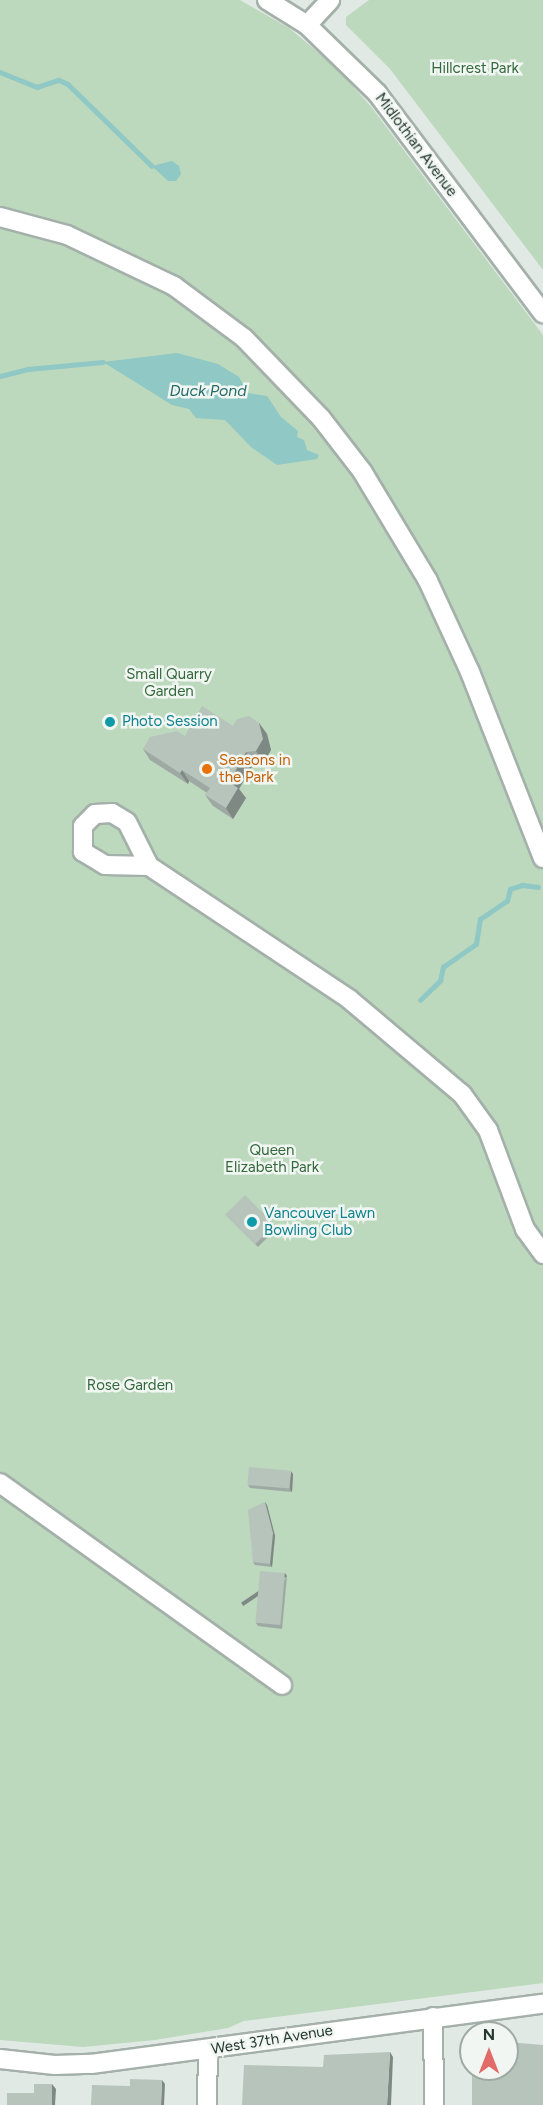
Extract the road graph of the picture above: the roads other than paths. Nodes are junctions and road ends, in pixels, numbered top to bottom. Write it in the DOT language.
graph roads {
  1 [pos="267,0"];
  2 [pos="330,0"];
  3 [pos="307,25"];
  4 [pos="0,217"];
  5 [pos="543,313"];
  6 [pos="543,858"];
  7 [pos="149,866"];
  8 [pos="543,1254"];
  9 [pos="0,1483"];
  10 [pos="282,1685"];
  11 [pos="543,2004"];
  12 [pos="433,2017"];
  13 [pos="208,2050"];
  14 [pos="0,2059"];
  15 [pos="207,2105"];
  16 [pos="434,2105"];
  1 -- 3 [label="street, Midlothian Avenue"];
  2 -- 3 [label="street"];
  3 -- 5 [label="street, Midlothian Avenue"];
  4 -- 6 [label="street"];
  7 -- 8 [label="street"];
  9 -- 10 [label="street"];
  11 -- 12 [label="street, West 37th Avenue"];
  12 -- 13 [label="street, West 37th Avenue"];
  12 -- 16 [label="street"];
  13 -- 14 [label="street, West 37th Avenue"];
  13 -- 15 [label="street"];
}
